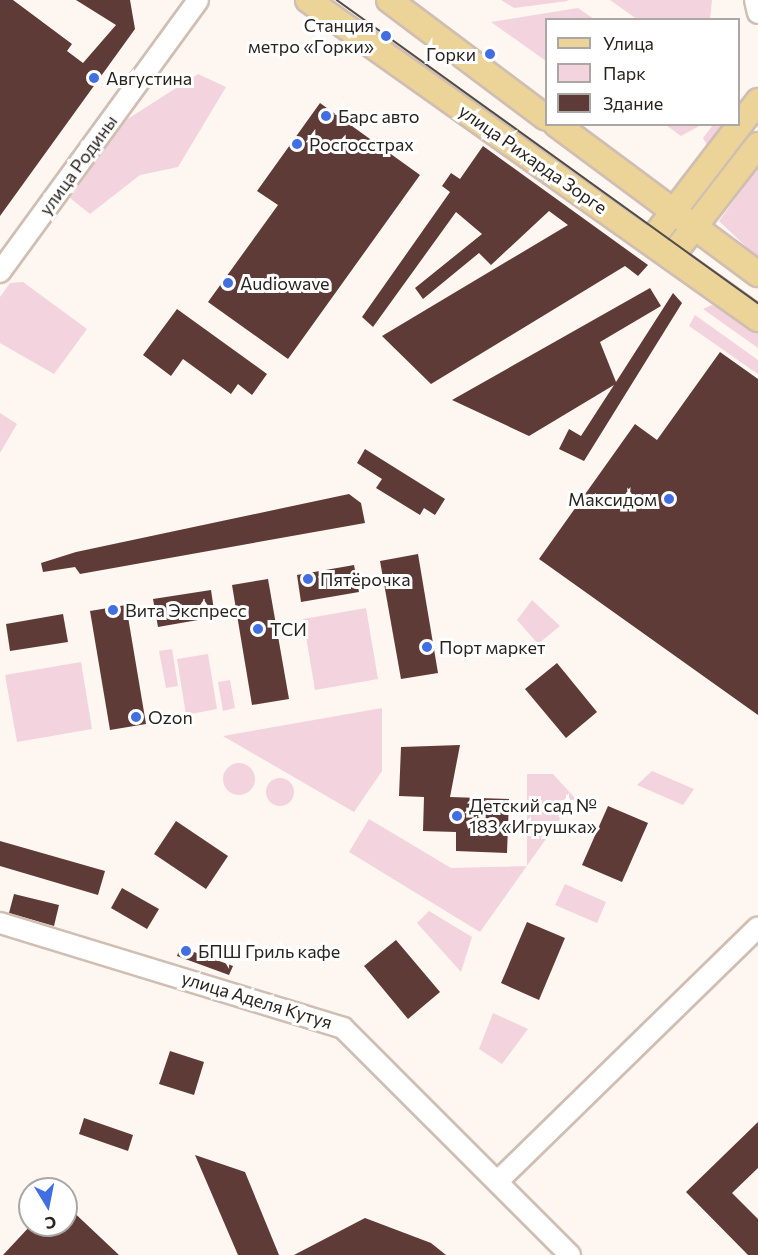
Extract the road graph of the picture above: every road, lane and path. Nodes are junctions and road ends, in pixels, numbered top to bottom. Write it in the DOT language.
graph roads {
  1 [pos="198,0"];
  2 [pos="309,0"];
  3 [pos="388,0"];
  4 [pos="755,0"];
  5 [pos="758,13"];
  6 [pos="758,101"];
  7 [pos="545,117"];
  8 [pos="740,124"];
  9 [pos="559,126"];
  10 [pos="739,126"];
  11 [pos="758,145"];
  12 [pos="672,212"];
  13 [pos="693,227"];
  14 [pos="650,242"];
  15 [pos="671,257"];
  16 [pos="0,272"];
  17 [pos="758,274"];
  18 [pos="758,319"];
  19 [pos="0,922"];
  20 [pos="758,927"];
  21 [pos="498,1181"];
  22 [pos="570,1255"];
  1 -- 16 [label="street, улица Родины"];
  2 -- 14 [label="main road, улица Рихарда Зорге"];
  3 -- 7 [label="main road"];
  4 -- 5 [label="street"];
  6 -- 8 [label="main road"];
  9 -- 12 [label="main road"];
  10 -- 12 [label="main road"];
  11 -- 13 [label="main road"];
  12 -- 13 [label="main road"];
  12 -- 14 [label="main road"];
  13 -- 15 [label="main road"];
  13 -- 17 [label="main road"];
  14 -- 15 [label="main road, улица Рихарда Зорге"];
  15 -- 18 [label="main road, улица Рихарда Зорге"];
  19 -- 21 [label="street, улица Аделя Кутуя"];
  20 -- 21 [label="street"];
  21 -- 22 [label="street, улица Аделя Кутуя"];
}
